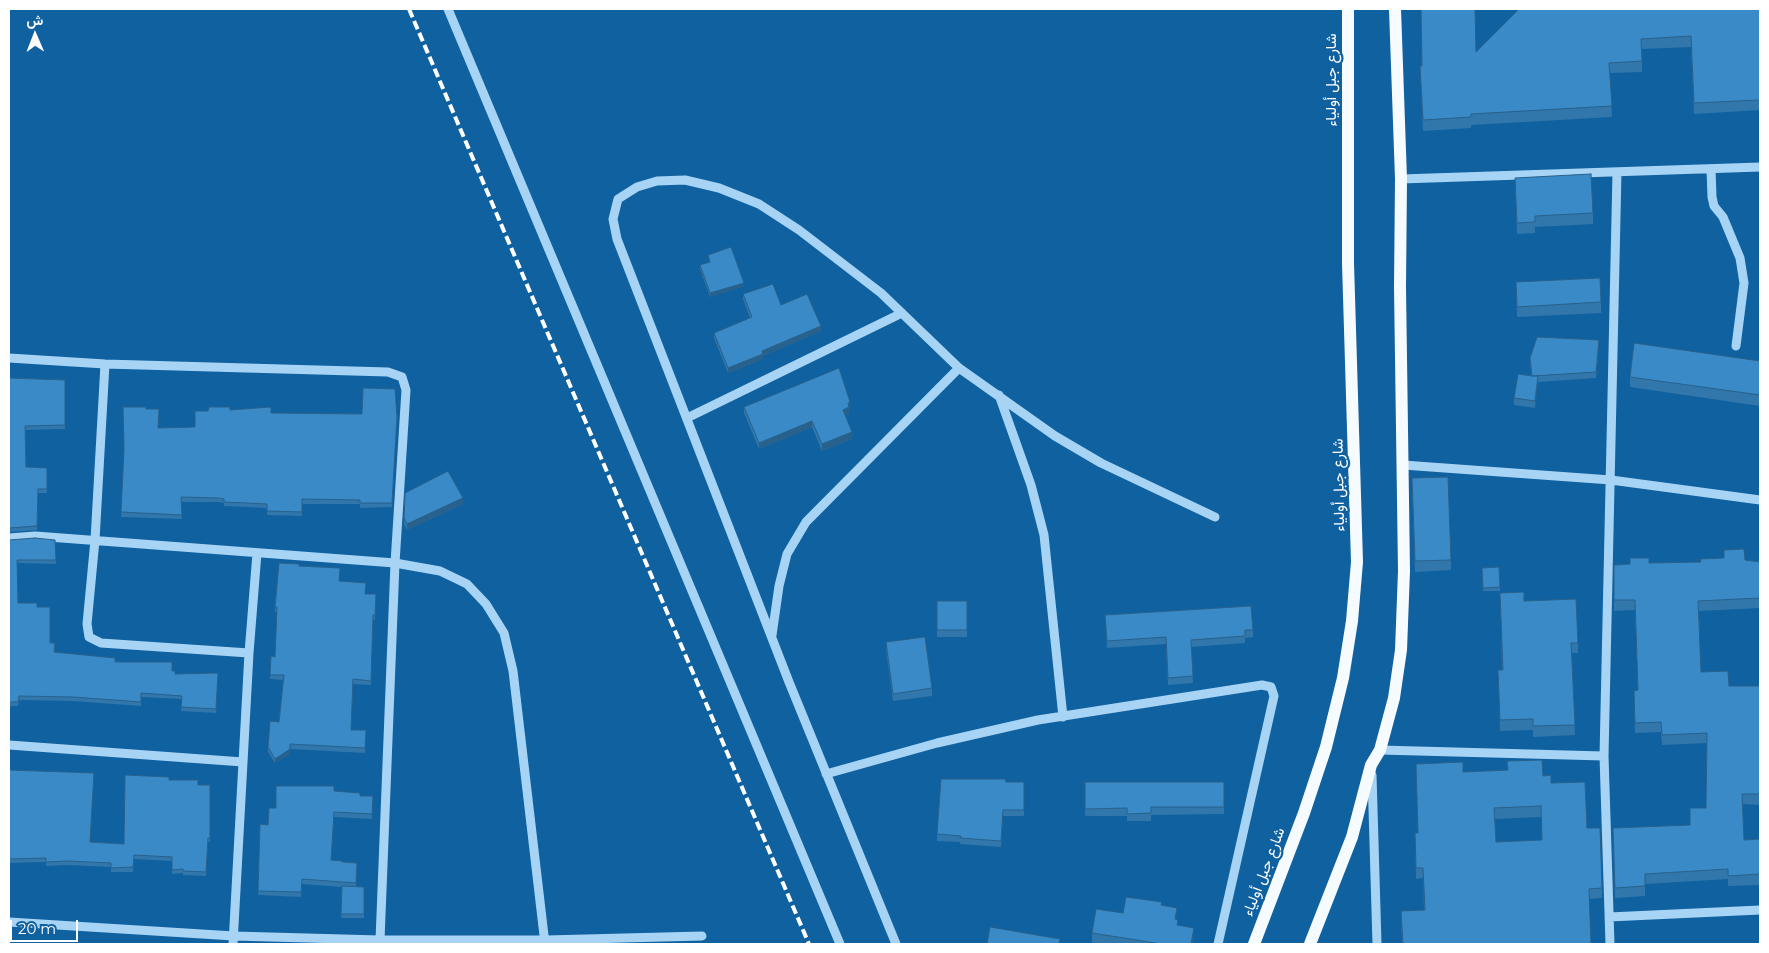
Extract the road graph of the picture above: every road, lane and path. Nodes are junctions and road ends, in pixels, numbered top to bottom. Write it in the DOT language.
graph roads {
  1 [pos="448,9"];
  2 [pos="1348,9"];
  3 [pos="1395,9"];
  4 [pos="1760,167"];
  5 [pos="1711,169"];
  6 [pos="1617,172"];
  7 [pos="1400,179"];
  8 [pos="902,313"];
  9 [pos="1736,346"];
  10 [pos="9,358"];
  11 [pos="105,364"];
  12 [pos="959,368"];
  13 [pos="998,395"];
  14 [pos="687,418"];
  15 [pos="1403,465"];
  16 [pos="1612,480"];
  17 [pos="1760,500"];
  18 [pos="1216,517"];
  19 [pos="9,538"];
  20 [pos="95,540"];
  21 [pos="257,553"];
  22 [pos="395,563"];
  23 [pos="772,638"];
  24 [pos="249,653"];
  25 [pos="1063,717"];
  26 [pos="9,745"];
  27 [pos="1380,750"];
  28 [pos="1604,756"];
  29 [pos="243,762"];
  30 [pos="1371,765"];
  31 [pos="826,774"];
  32 [pos="1760,910"];
  33 [pos="1609,918"];
  34 [pos="9,922"];
  35 [pos="702,936"];
  36 [pos="234,940"];
  37 [pos="380,940"];
  38 [pos="546,942"];
  39 [pos="840,944"];
  40 [pos="896,944"];
  41 [pos="1218,944"];
  42 [pos="1254,944"];
  43 [pos="1310,944"];
  44 [pos="1377,944"];
  45 [pos="1610,944"];
  1 -- 39 [label="street"];
  2 -- 42 [label="main road, شارع جبل أولياء"];
  3 -- 7 [label="main road"];
  4 -- 5 [label="street"];
  5 -- 6 [label="street"];
  5 -- 9 [label="street"];
  6 -- 7 [label="street"];
  6 -- 16 [label="street"];
  7 -- 15 [label="main road"];
  8 -- 12 [label="street"];
  8 -- 14 [label="street"];
  8 -- 14 [label="street"];
  10 -- 11 [label="street"];
  11 -- 20 [label="street"];
  11 -- 22 [label="street"];
  12 -- 13 [label="street"];
  12 -- 23 [label="street"];
  13 -- 18 [label="street"];
  13 -- 25 [label="street"];
  14 -- 23 [label="street"];
  15 -- 16 [label="street"];
  15 -- 27 [label="main road"];
  16 -- 17 [label="street"];
  16 -- 28 [label="street"];
  19 -- 20 [label="street"];
  20 -- 21 [label="street"];
  20 -- 24 [label="street"];
  21 -- 22 [label="street"];
  21 -- 24 [label="street"];
  22 -- 37 [label="street"];
  22 -- 38 [label="street"];
  23 -- 31 [label="street"];
  24 -- 29 [label="street"];
  25 -- 31 [label="street"];
  25 -- 41 [label="street"];
  26 -- 29 [label="street"];
  27 -- 28 [label="street"];
  27 -- 30 [label="main road"];
  28 -- 33 [label="street"];
  29 -- 36 [label="street"];
  30 -- 43 [label="main road"];
  30 -- 44 [label="street"];
  31 -- 40 [label="street"];
  32 -- 33 [label="street"];
  33 -- 45 [label="street"];
  34 -- 36 [label="street"];
  35 -- 38 [label="street"];
  36 -- 37 [label="street"];
  37 -- 38 [label="street"];
}
